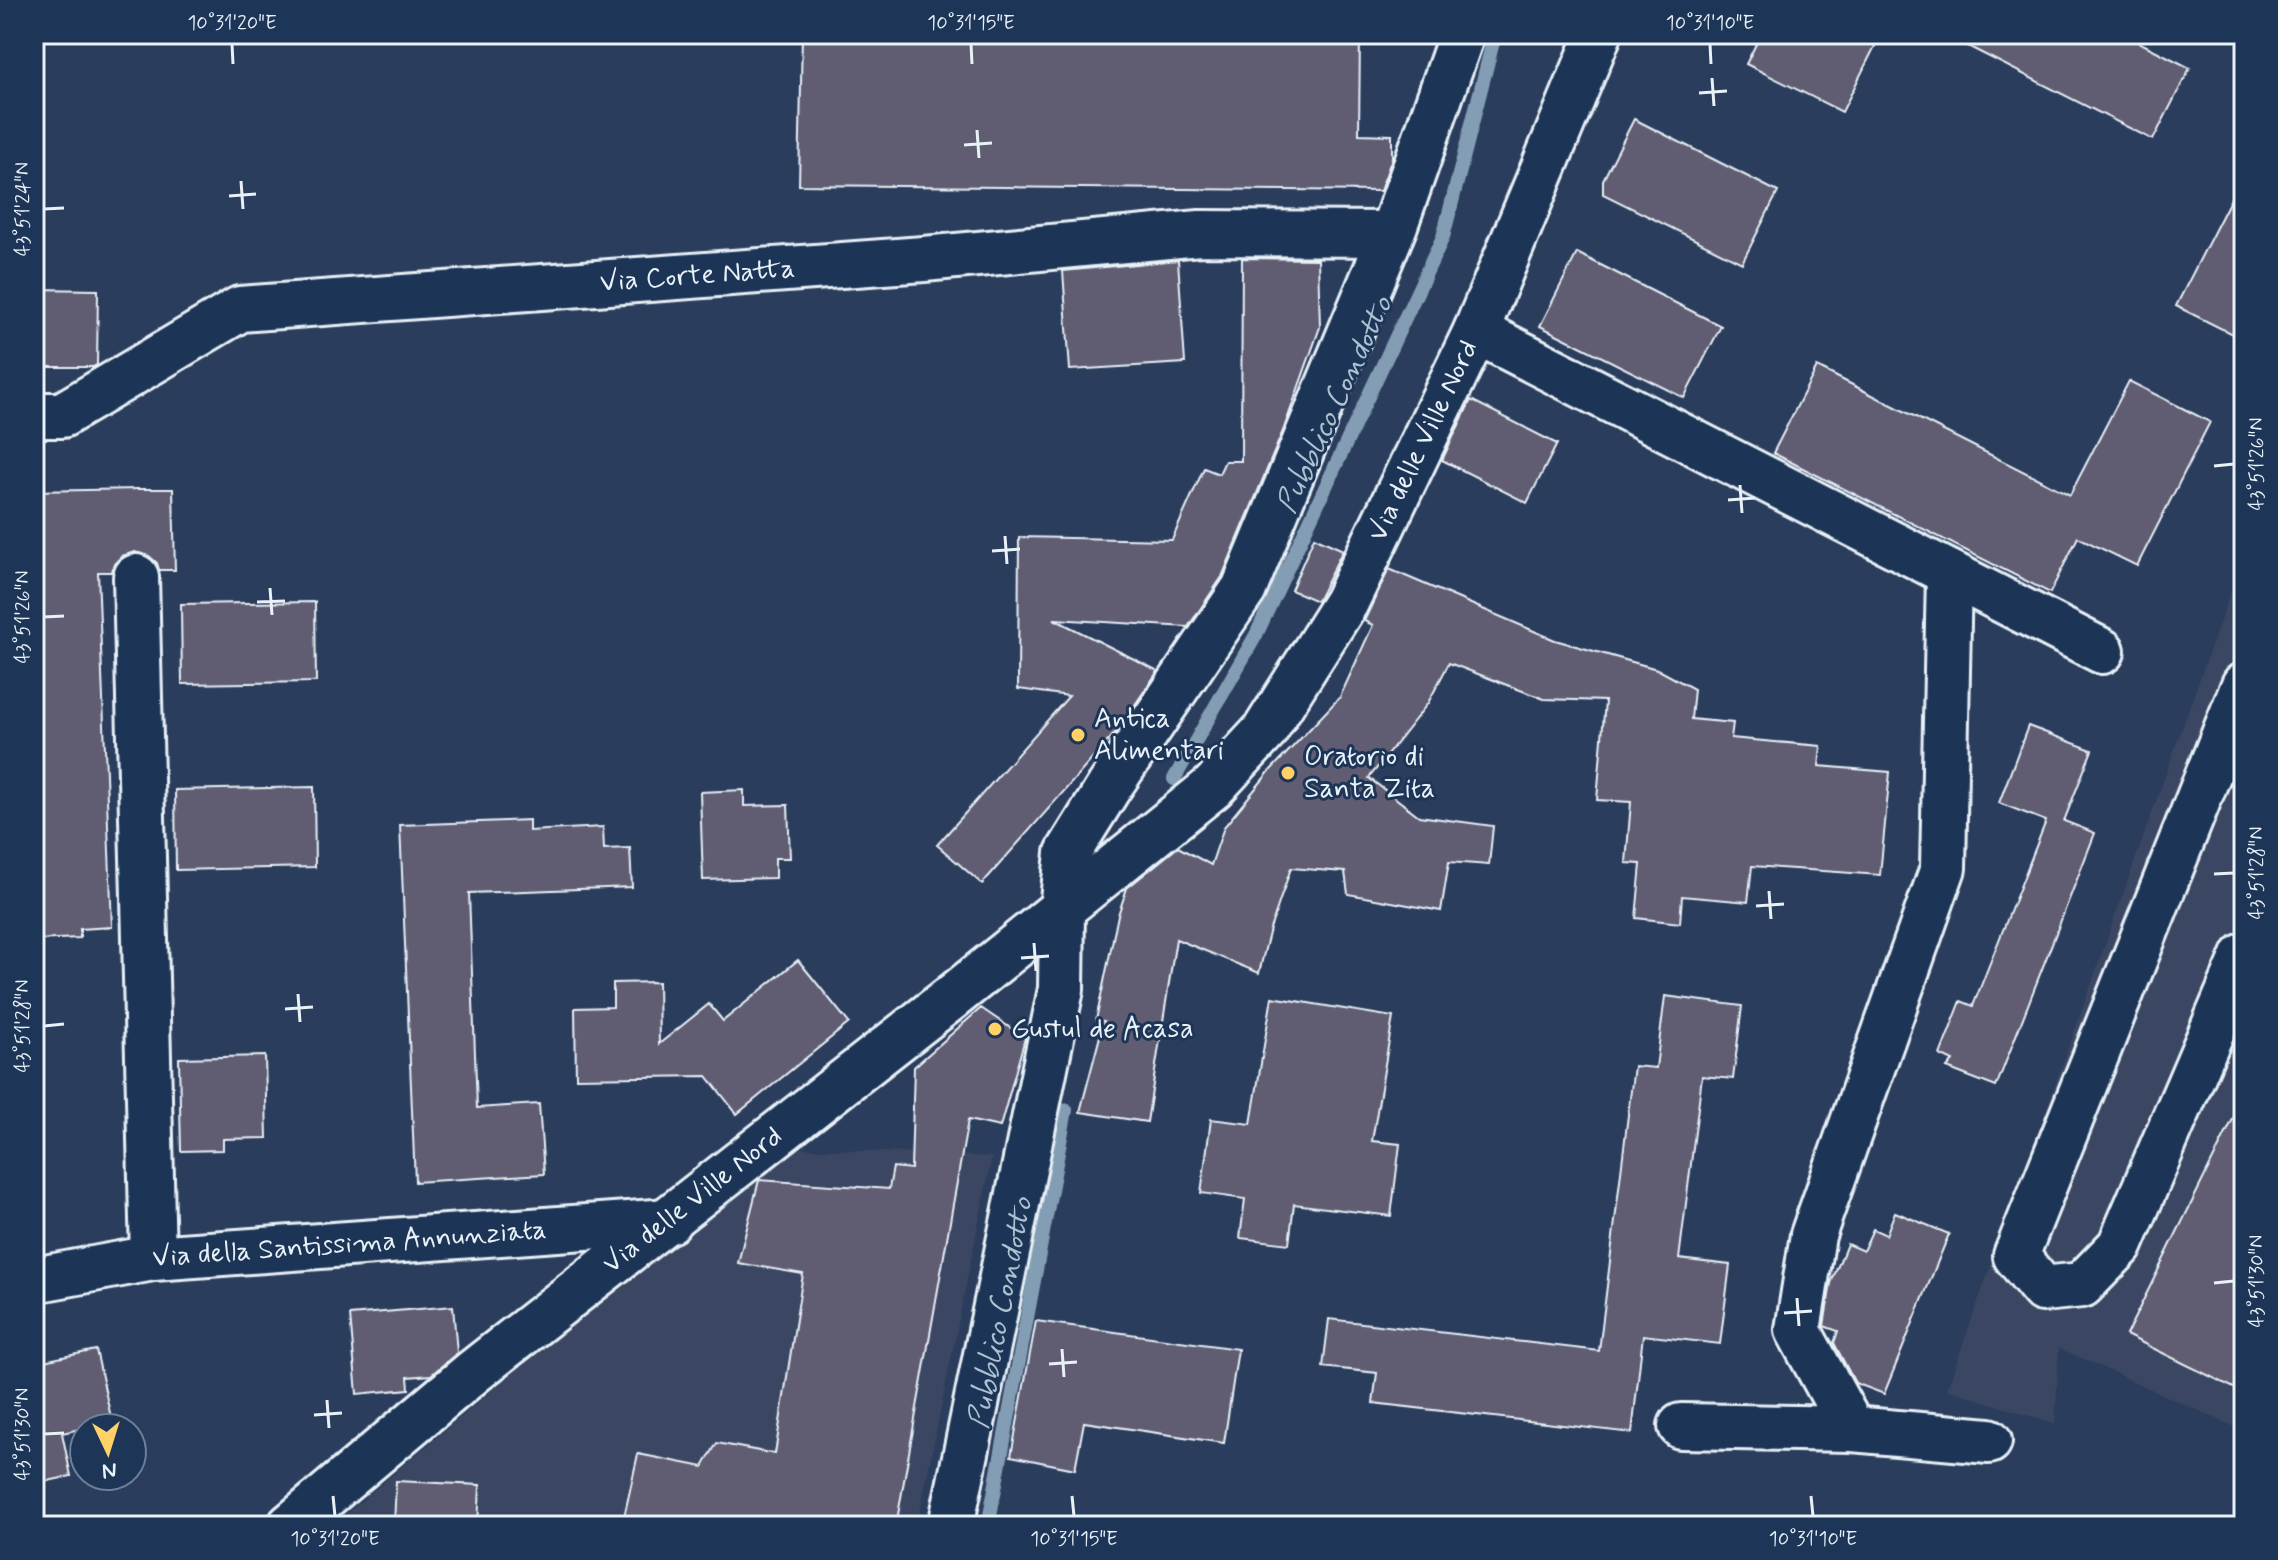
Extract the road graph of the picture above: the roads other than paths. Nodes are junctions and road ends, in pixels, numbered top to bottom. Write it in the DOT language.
graph roads {
  1 [pos="1462,34"];
  2 [pos="1599,34"];
  3 [pos="1391,234"];
  4 [pos="1476,331"];
  5 [pos="34,415"];
  6 [pos="1949,573"];
  7 [pos="136,577"];
  8 [pos="2102,651"];
  9 [pos="2244,685"];
  10 [pos="1062,909"];
  11 [pos="2244,956"];
  12 [pos="669,1221"];
  13 [pos="153,1258"];
  14 [pos="34,1280"];
  15 [pos="1681,1426"];
  16 [pos="1852,1429"];
  17 [pos="1989,1441"];
  18 [pos="290,1526"];
  19 [pos="951,1526"];
  1 -- 3 [label="street"];
  2 -- 4 [label="street, Via delle Ville Nord"];
  3 -- 5 [label="street, Via Corte Natta"];
  3 -- 10 [label="street"];
  4 -- 6 [label="street"];
  4 -- 10 [label="street, Via delle Ville Nord"];
  6 -- 8 [label="street"];
  6 -- 16 [label="street"];
  7 -- 13 [label="street"];
  9 -- 11 [label="street"];
  10 -- 12 [label="street, Via delle Ville Nord"];
  10 -- 19 [label="street"];
  12 -- 13 [label="street, Via della Santissima Annunziata"];
  12 -- 18 [label="street, Via delle Ville Nord"];
  13 -- 14 [label="street, Via della Santissima Annunziata"];
  15 -- 16 [label="street"];
  16 -- 17 [label="street"];
}
